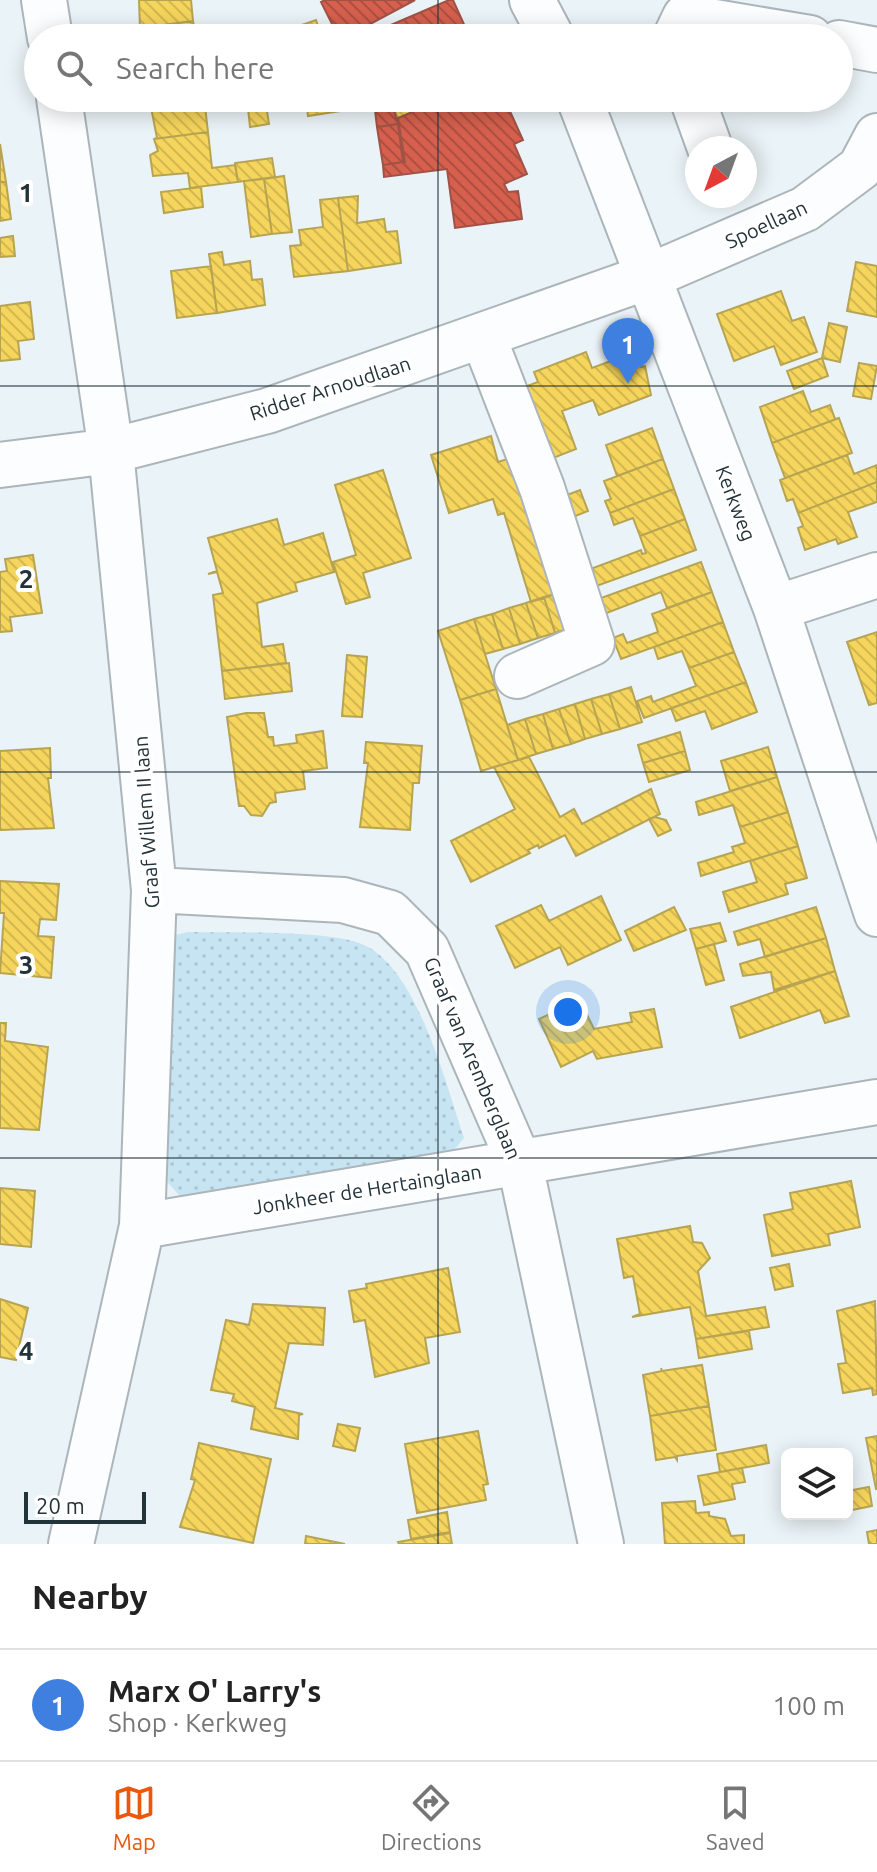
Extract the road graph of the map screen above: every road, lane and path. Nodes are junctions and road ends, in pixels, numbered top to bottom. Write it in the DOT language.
graph roads {
  1 [pos="44,0"];
  2 [pos="532,0"];
  3 [pos="48,24"];
  4 [pos="545,24"];
  5 [pos="682,24"];
  6 [pos="727,24"];
  7 [pos="853,46"];
  8 [pos="877,50"];
  9 [pos="61,112"];
  10 [pos="585,112"];
  11 [pos="697,112"];
  12 [pos="706,136"];
  13 [pos="871,159"];
  14 [pos="650,276"];
  15 [pos="483,336"];
  16 [pos="111,451"];
  17 [pos="0,465"];
  18 [pos="877,575"];
  19 [pos="776,608"];
  20 [pos="517,676"];
  21 [pos="154,890"];
  22 [pos="877,914"];
  23 [pos="877,1102"];
  24 [pos="520,1164"];
  25 [pos="142,1226"];
  26 [pos="71,1544"];
  27 [pos="601,1544"];
  1 -- 3 [label="street"];
  2 -- 4 [label="street"];
  5 -- 6 [label="street"];
  7 -- 8 [label="street"];
  9 -- 16 [label="street, Graaf Willem II laan"];
  10 -- 14 [label="street, Kerkweg"];
  11 -- 12 [label="street"];
  13 -- 14 [label="street, Spoellaan"];
  14 -- 15 [label="street, Ridder Arnoudlaan"];
  14 -- 19 [label="street, Kerkweg"];
  15 -- 16 [label="street, Ridder Arnoudlaan"];
  15 -- 20 [label="street"];
  16 -- 17 [label="street, Ridder Arnoudlaan"];
  16 -- 21 [label="street, Graaf Willem II laan"];
  18 -- 19 [label="street"];
  19 -- 22 [label="street, Kerkweg"];
  21 -- 24 [label="street, Graaf van Aremberglaan"];
  21 -- 25 [label="street, Graaf Willem II laan"];
  23 -- 24 [label="street, Jonkheer de Hertainglaan"];
  24 -- 25 [label="street, Jonkheer de Hertainglaan"];
  24 -- 27 [label="street, Graaf van Aremberglaan"];
  25 -- 26 [label="street, Graaf Willem II laan"];
}
